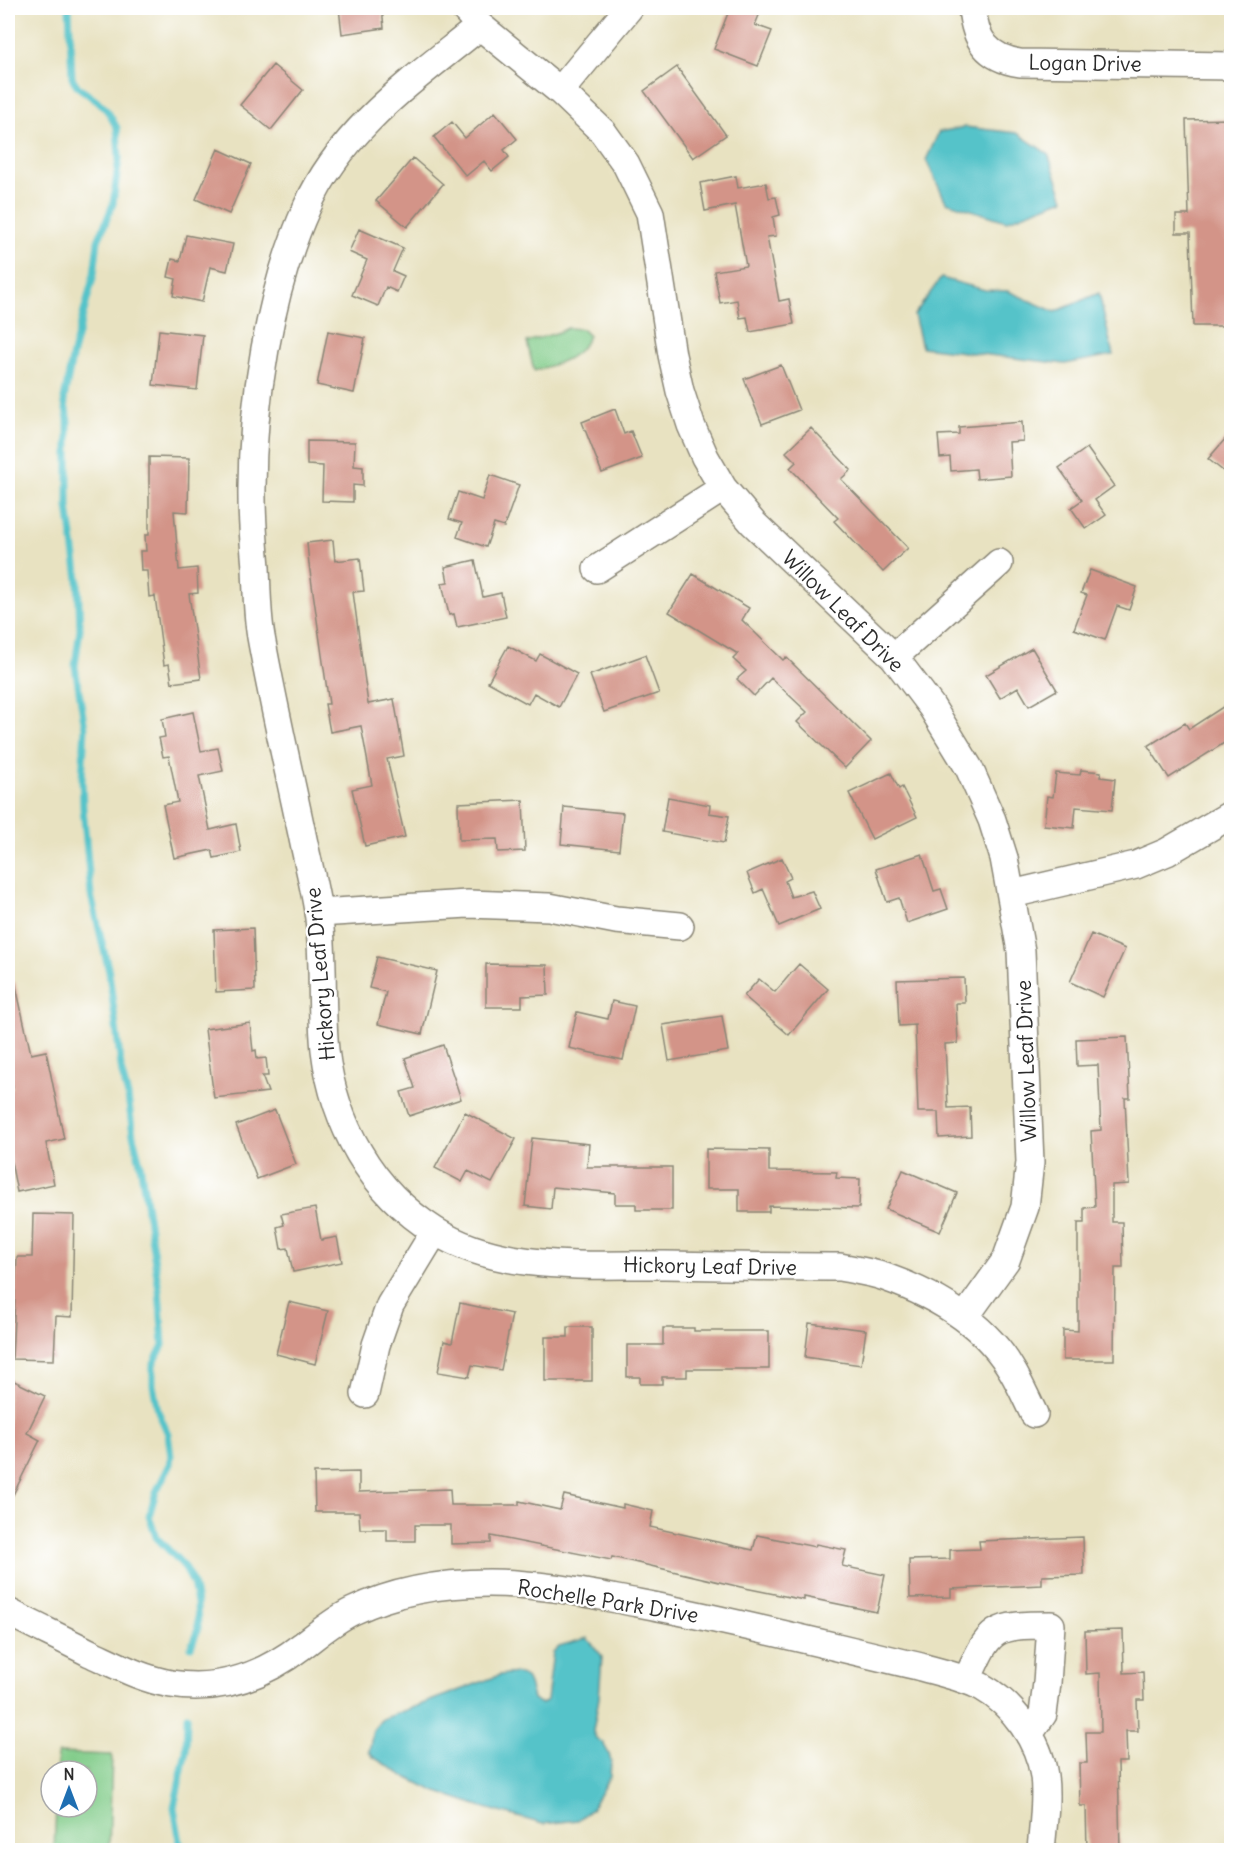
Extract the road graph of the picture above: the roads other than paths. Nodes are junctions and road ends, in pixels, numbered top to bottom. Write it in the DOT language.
graph roads {
  1 [pos="629,8"];
  2 [pos="972,8"];
  3 [pos="472,17"];
  4 [pos="1232,66"];
  5 [pos="560,91"];
  6 [pos="723,488"];
  7 [pos="999,563"];
  8 [pos="597,569"];
  9 [pos="894,657"];
  10 [pos="1232,814"];
  11 [pos="1012,894"];
  12 [pos="318,913"];
  13 [pos="680,926"];
  14 [pos="435,1231"];
  15 [pos="965,1317"];
  16 [pos="365,1394"];
  17 [pos="1034,1414"];
  18 [pos="8,1612"];
  19 [pos="966,1680"];
  20 [pos="1029,1734"];
  21 [pos="1041,1851"];
  1 -- 5 [label="street"];
  2 -- 4 [label="street, Logan Drive"];
  3 -- 5 [label="street, Willow Leaf Drive"];
  3 -- 12 [label="street, Hickory Leaf Drive"];
  5 -- 6 [label="street, Willow Leaf Drive"];
  6 -- 8 [label="street"];
  6 -- 9 [label="street, Willow Leaf Drive"];
  7 -- 9 [label="street"];
  9 -- 11 [label="street, Willow Leaf Drive"];
  10 -- 11 [label="street"];
  11 -- 15 [label="street, Willow Leaf Drive"];
  12 -- 13 [label="street"];
  12 -- 14 [label="street, Hickory Leaf Drive"];
  14 -- 15 [label="street, Hickory Leaf Drive"];
  14 -- 16 [label="street"];
  15 -- 17 [label="street, Hickory Leaf Drive"];
  18 -- 19 [label="street, Rochelle Park Drive"];
  19 -- 20 [label="street, Rochelle Park Drive"];
  19 -- 20 [label="street"];
  20 -- 21 [label="street, Rochelle Park Drive"];
}
